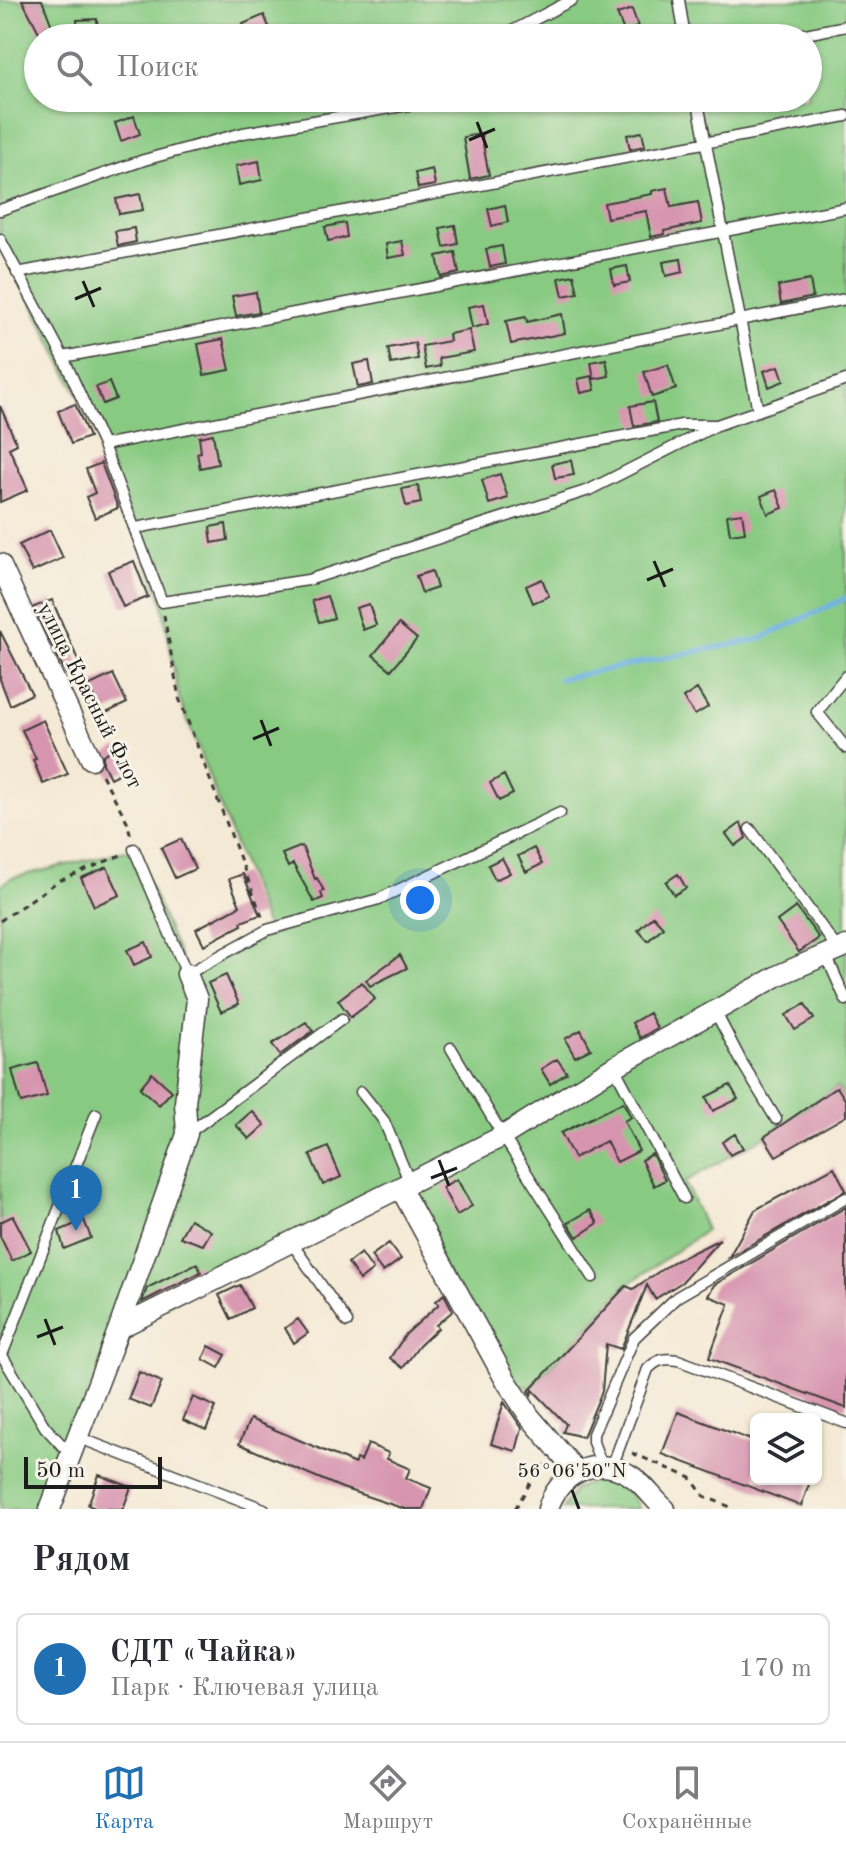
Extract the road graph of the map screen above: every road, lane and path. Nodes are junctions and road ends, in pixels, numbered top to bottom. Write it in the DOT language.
graph roads {
  1 [pos="572,0"];
  2 [pos="679,0"];
  3 [pos="526,24"];
  4 [pos="683,24"];
  5 [pos="846,26"];
  6 [pos="822,31"];
  7 [pos="357,112"];
  8 [pos="369,112"];
  9 [pos="700,112"];
  10 [pos="352,115"];
  11 [pos="846,116"];
  12 [pos="706,144"];
  13 [pos="846,208"];
  14 [pos="0,210"];
  15 [pos="724,232"];
  16 [pos="0,239"];
  17 [pos="17,273"];
  18 [pos="846,299"];
  19 [pos="741,319"];
  20 [pos="63,357"];
  21 [pos="846,380"];
  22 [pos="758,411"];
  23 [pos="717,425"];
  24 [pos="103,445"];
  25 [pos="136,528"];
  26 [pos="0,564"];
  27 [pos="162,602"];
  28 [pos="846,676"];
  29 [pos="846,748"];
  30 [pos="91,759"];
  31 [pos="560,813"];
  32 [pos="750,829"];
  33 [pos="134,849"];
  34 [pos="0,921"];
  35 [pos="267,930"];
  36 [pos="836,949"];
  37 [pos="187,974"];
  38 [pos="846,1000"];
  39 [pos="715,1011"];
  40 [pos="342,1019"];
  41 [pos="451,1048"];
  42 [pos="614,1067"];
  43 [pos="361,1092"];
  44 [pos="96,1114"];
  45 [pos="776,1119"];
  46 [pos="187,1134"];
  47 [pos="503,1136"];
  48 [pos="405,1187"];
  49 [pos="684,1198"];
  50 [pos="846,1198"];
  51 [pos="291,1242"];
  52 [pos="593,1277"];
  53 [pos="347,1322"];
  54 [pos="119,1328"];
  55 [pos="1,1353"];
  56 [pos="846,1423"];
  57 [pos="74,1446"];
  58 [pos="619,1447"];
  59 [pos="607,1466"];
  60 [pos="577,1472"];
  61 [pos="657,1505"];
  62 [pos="50,1509"];
  63 [pos="264,1509"];
  64 [pos="548,1509"];
  65 [pos="735,1509"];
  1 -- 3 [label="lane"];
  2 -- 4 [label="lane"];
  5 -- 6 [label="lane"];
  7 -- 10 [label="lane"];
  8 -- 10 [label="lane"];
  9 -- 12 [label="lane"];
  10 -- 14 [label="lane"];
  11 -- 12 [label="lane"];
  12 -- 15 [label="lane"];
  12 -- 17 [label="lane"];
  13 -- 15 [label="lane"];
  15 -- 19 [label="lane"];
  15 -- 20 [label="lane"];
  16 -- 17 [label="lane"];
  17 -- 20 [label="lane"];
  18 -- 19 [label="lane"];
  19 -- 22 [label="lane"];
  19 -- 24 [label="lane"];
  20 -- 24 [label="lane"];
  21 -- 22 [label="lane"];
  22 -- 23 [label="lane"];
  23 -- 25 [label="lane"];
  23 -- 27 [label="lane"];
  24 -- 25 [label="lane"];
  25 -- 27 [label="lane"];
  26 -- 30 [label="street, улица Красный Флот"];
  27 -- 35 [label="path"];
  28 -- 29 [label="lane"];
  30 -- 33 [label="path, улица Красный Флот"];
  31 -- 35 [label="lane"];
  32 -- 36 [label="lane"];
  33 -- 34 [label="path"];
  33 -- 37 [label="lane"];
  35 -- 37 [label="lane"];
  36 -- 38 [label="lane"];
  36 -- 39 [label="street"];
  37 -- 46 [label="street"];
  39 -- 42 [label="street"];
  39 -- 45 [label="lane"];
  40 -- 46 [label="lane"];
  41 -- 47 [label="lane"];
  42 -- 47 [label="street"];
  42 -- 49 [label="lane"];
  43 -- 48 [label="lane"];
  44 -- 55 [label="lane"];
  46 -- 54 [label="street"];
  47 -- 48 [label="street"];
  47 -- 52 [label="lane"];
  48 -- 51 [label="street"];
  48 -- 60 [label="street"];
  50 -- 59 [label="lane"];
  51 -- 53 [label="lane"];
  51 -- 54 [label="street"];
  54 -- 57 [label="street"];
  55 -- 57 [label="lane"];
  56 -- 58 [label="lane"];
  57 -- 62 [label="street"];
  57 -- 63 [label="lane"];
  58 -- 59 [label="lane"];
  58 -- 65 [label="path"];
  59 -- 60 [label="street"];
  59 -- 61 [label="street"];
  60 -- 64 [label="street"];
}
